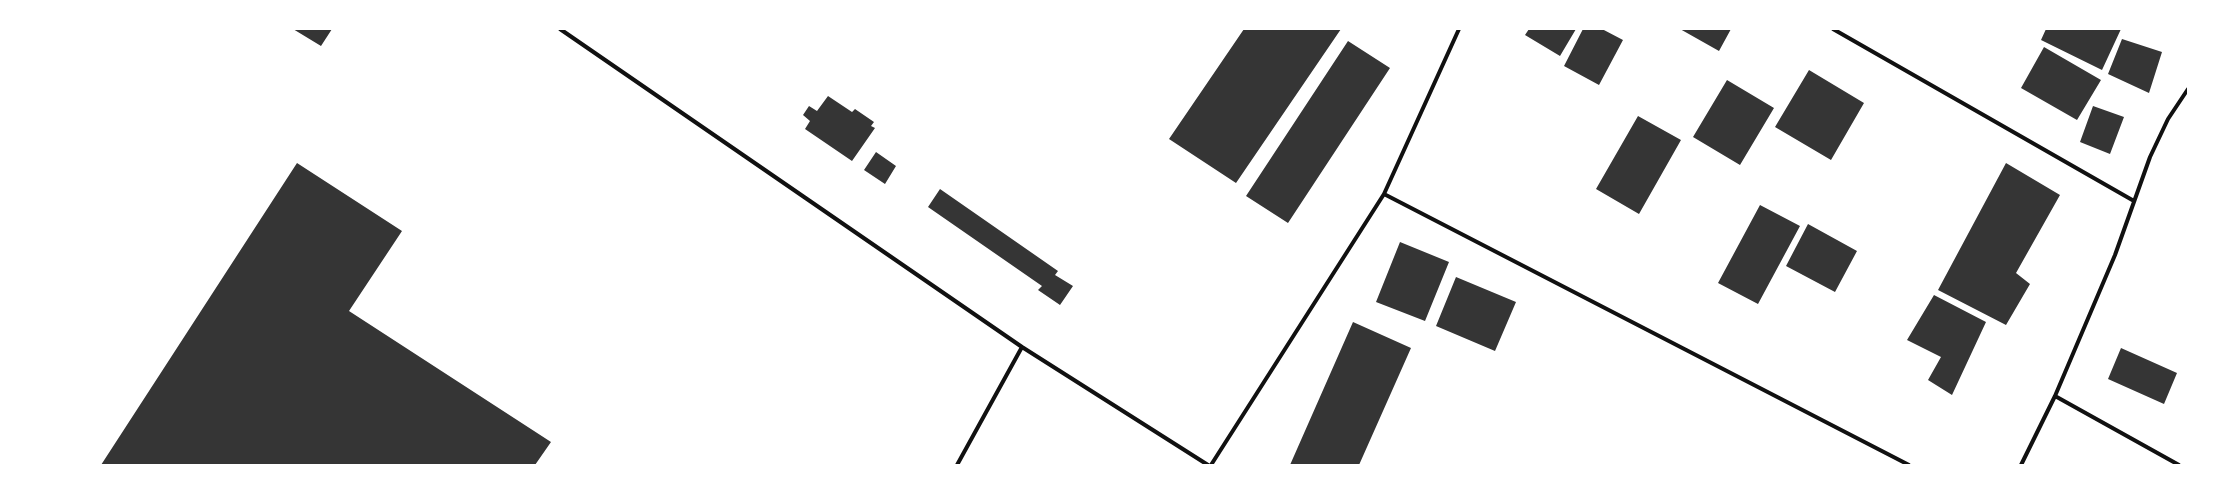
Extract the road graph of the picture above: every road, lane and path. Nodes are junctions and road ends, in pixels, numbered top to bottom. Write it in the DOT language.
graph roads {
  1 [pos="560,29"];
  2 [pos="1459,29"];
  3 [pos="1833,29"];
  4 [pos="2188,89"];
  5 [pos="1384,194"];
  6 [pos="2134,201"];
  7 [pos="1022,347"];
  8 [pos="2055,396"];
  9 [pos="957,465"];
  10 [pos="1210,465"];
  11 [pos="1909,465"];
  12 [pos="2021,465"];
  13 [pos="2179,465"];
  1 -- 7 [label="street"];
  2 -- 5 [label="street"];
  3 -- 6 [label="street"];
  4 -- 6 [label="street"];
  5 -- 10 [label="street"];
  5 -- 11 [label="street"];
  6 -- 8 [label="street"];
  7 -- 9 [label="street"];
  7 -- 10 [label="street"];
  8 -- 12 [label="street"];
  8 -- 13 [label="street"];
}
